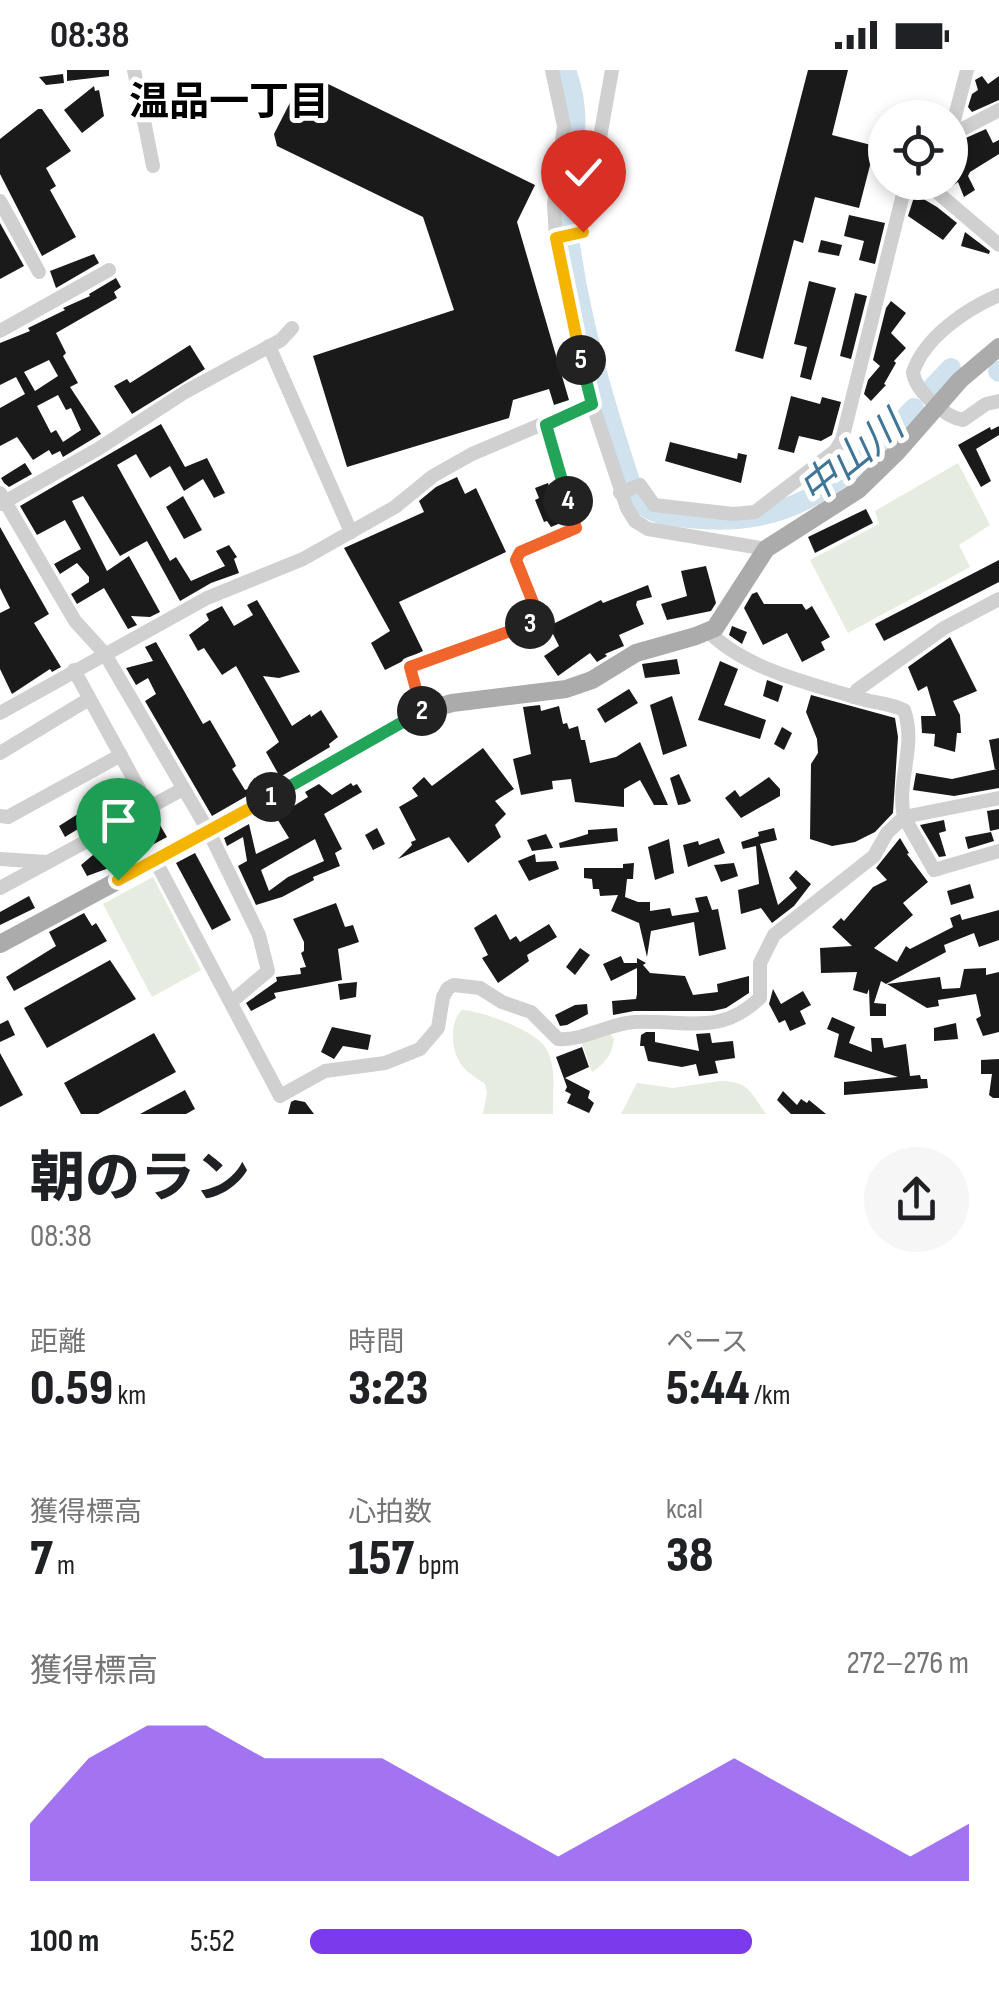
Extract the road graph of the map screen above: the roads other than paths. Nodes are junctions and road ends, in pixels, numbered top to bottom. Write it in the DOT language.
graph roads {
  1 [pos="134,70"];
  2 [pos="552,70"];
  3 [pos="612,70"];
  4 [pos="967,70"];
  5 [pos="959,100"];
  6 [pos="999,110"];
  7 [pos="968,126"];
  8 [pos="153,166"];
  9 [pos="902,200"];
  10 [pos="945,200"];
  11 [pos="0,201"];
  12 [pos="556,238"];
  13 [pos="999,245"];
  14 [pos="109,270"];
  15 [pos="39,272"];
  16 [pos="999,296"];
  17 [pos="292,328"];
  18 [pos="0,330"];
  19 [pos="269,346"];
  20 [pos="999,348"];
  21 [pos="999,401"];
  22 [pos="592,404"];
  23 [pos="937,404"];
  24 [pos="546,425"];
  25 [pos="626,491"];
  26 [pos="2,499"];
  27 [pos="351,532"];
  28 [pos="766,549"];
  29 [pos="999,599"];
  30 [pos="708,631"];
  31 [pos="104,654"];
  32 [pos="74,670"];
  33 [pos="853,696"];
  34 [pos="89,699"];
  35 [pos="423,711"];
  36 [pos="0,713"];
  37 [pos="0,752"];
  38 [pos="121,755"];
  39 [pos="184,789"];
  40 [pos="999,798"];
  41 [pos="149,807"];
  42 [pos="0,816"];
  43 [pos="898,817"];
  44 [pos="208,832"];
  45 [pos="999,851"];
  46 [pos="0,859"];
  47 [pos="156,860"];
  48 [pos="48,862"];
  49 [pos="0,888"];
  50 [pos="0,944"];
  51 [pos="231,1002"];
  1 -- 8 [label="street"];
  2 -- 12 [label="street"];
  3 -- 12 [label="street"];
  4 -- 5 [label="street"];
  6 -- 7 [label="street"];
  9 -- 25 [label="street"];
  10 -- 13 [label="street"];
  11 -- 15 [label="street"];
  12 -- 22 [label="street"];
  14 -- 18 [label="street"];
  16 -- 23 [label="street"];
  17 -- 19 [label="street"];
  19 -- 26 [label="street"];
  19 -- 27 [label="street"];
  20 -- 23 [label="main road"];
  21 -- 23 [label="street"];
  22 -- 24 [label="street"];
  22 -- 25 [label="street"];
  23 -- 28 [label="main road"];
  24 -- 27 [label="street"];
  24 -- 35 [label="street"];
  25 -- 28 [label="street"];
  26 -- 31 [label="street"];
  27 -- 31 [label="street"];
  28 -- 30 [label="main road"];
  29 -- 33 [label="street"];
  30 -- 33 [label="street"];
  30 -- 35 [label="main road"];
  31 -- 32 [label="street"];
  31 -- 39 [label="street"];
  32 -- 34 [label="street"];
  32 -- 36 [label="street"];
  33 -- 43 [label="street"];
  34 -- 37 [label="street"];
  34 -- 38 [label="street"];
  35 -- 44 [label="main road"];
  38 -- 41 [label="street"];
  38 -- 42 [label="street"];
  39 -- 41 [label="street"];
  39 -- 44 [label="street"];
  40 -- 43 [label="street"];
  41 -- 48 [label="street"];
  43 -- 45 [label="street"];
  43 -- 51 [label="street"];
  44 -- 47 [label="main road"];
  44 -- 51 [label="street"];
  46 -- 48 [label="street"];
  47 -- 50 [label="main road"];
  47 -- 51 [label="street"];
  48 -- 49 [label="street"];
}
